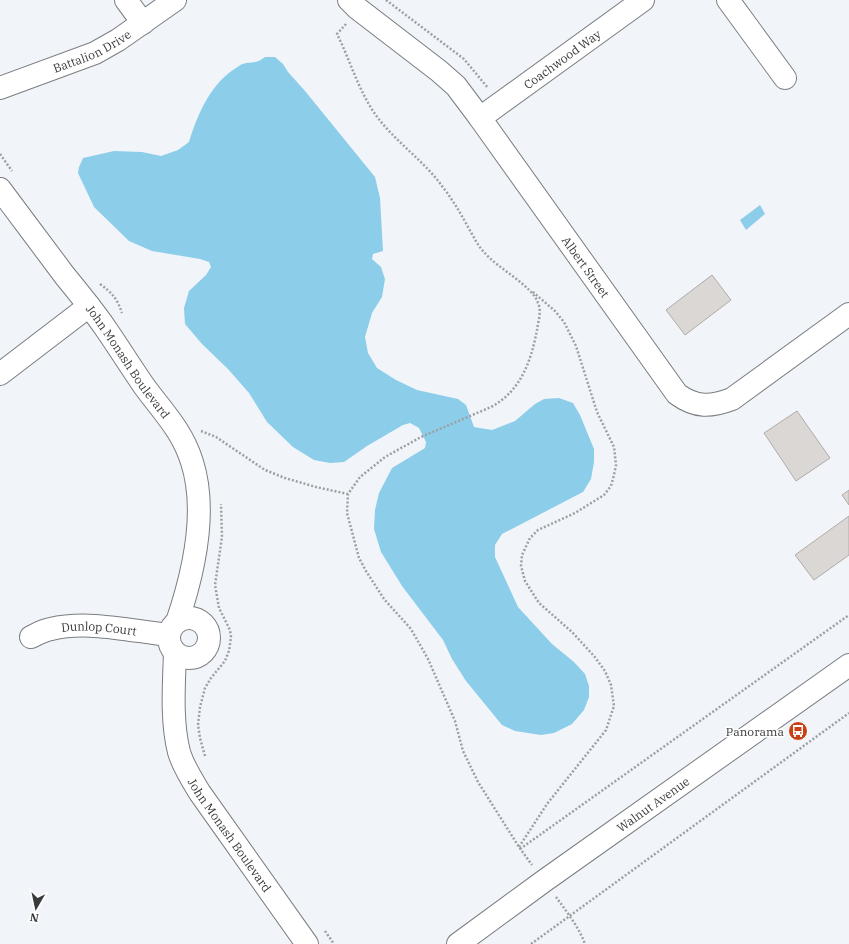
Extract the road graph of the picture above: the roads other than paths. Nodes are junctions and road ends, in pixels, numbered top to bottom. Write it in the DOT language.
graph roads {
  1 [pos="126,0"];
  2 [pos="175,0"];
  3 [pos="643,0"];
  4 [pos="728,0"];
  5 [pos="353,4"];
  6 [pos="142,23"];
  7 [pos="785,78"];
  8 [pos="0,88"];
  9 [pos="480,118"];
  10 [pos="0,189"];
  11 [pos="89,306"];
  12 [pos="849,314"];
  13 [pos="0,374"];
  14 [pos="194,556"];
  15 [pos="203,623"];
  16 [pos="31,637"];
  17 [pos="173,637"];
  18 [pos="204,652"];
  19 [pos="849,665"];
  20 [pos="175,715"];
  21 [pos="308,944"];
  22 [pos="458,944"];
  1 -- 6 [label="street"];
  2 -- 6 [label="street, Battalion Drive"];
  3 -- 9 [label="street, Coachwood Way"];
  4 -- 7 [label="street"];
  5 -- 9 [label="street, Albert Street"];
  6 -- 8 [label="street, Battalion Drive"];
  9 -- 12 [label="street, Albert Street"];
  10 -- 11 [label="street, John Monash Boulevard"];
  11 -- 13 [label="street"];
  11 -- 14 [label="street, John Monash Boulevard"];
  14 -- 15 [label="street, John Monash Boulevard"];
  14 -- 17 [label="street, John Monash Boulevard"];
  15 -- 17 [label="street"];
  15 -- 18 [label="street"];
  16 -- 17 [label="street, Dunlop Court"];
  17 -- 18 [label="street"];
  17 -- 20 [label="street, John Monash Boulevard"];
  18 -- 20 [label="street, John Monash Boulevard"];
  19 -- 22 [label="street, Walnut Avenue"];
  20 -- 21 [label="street, John Monash Boulevard"];
}
